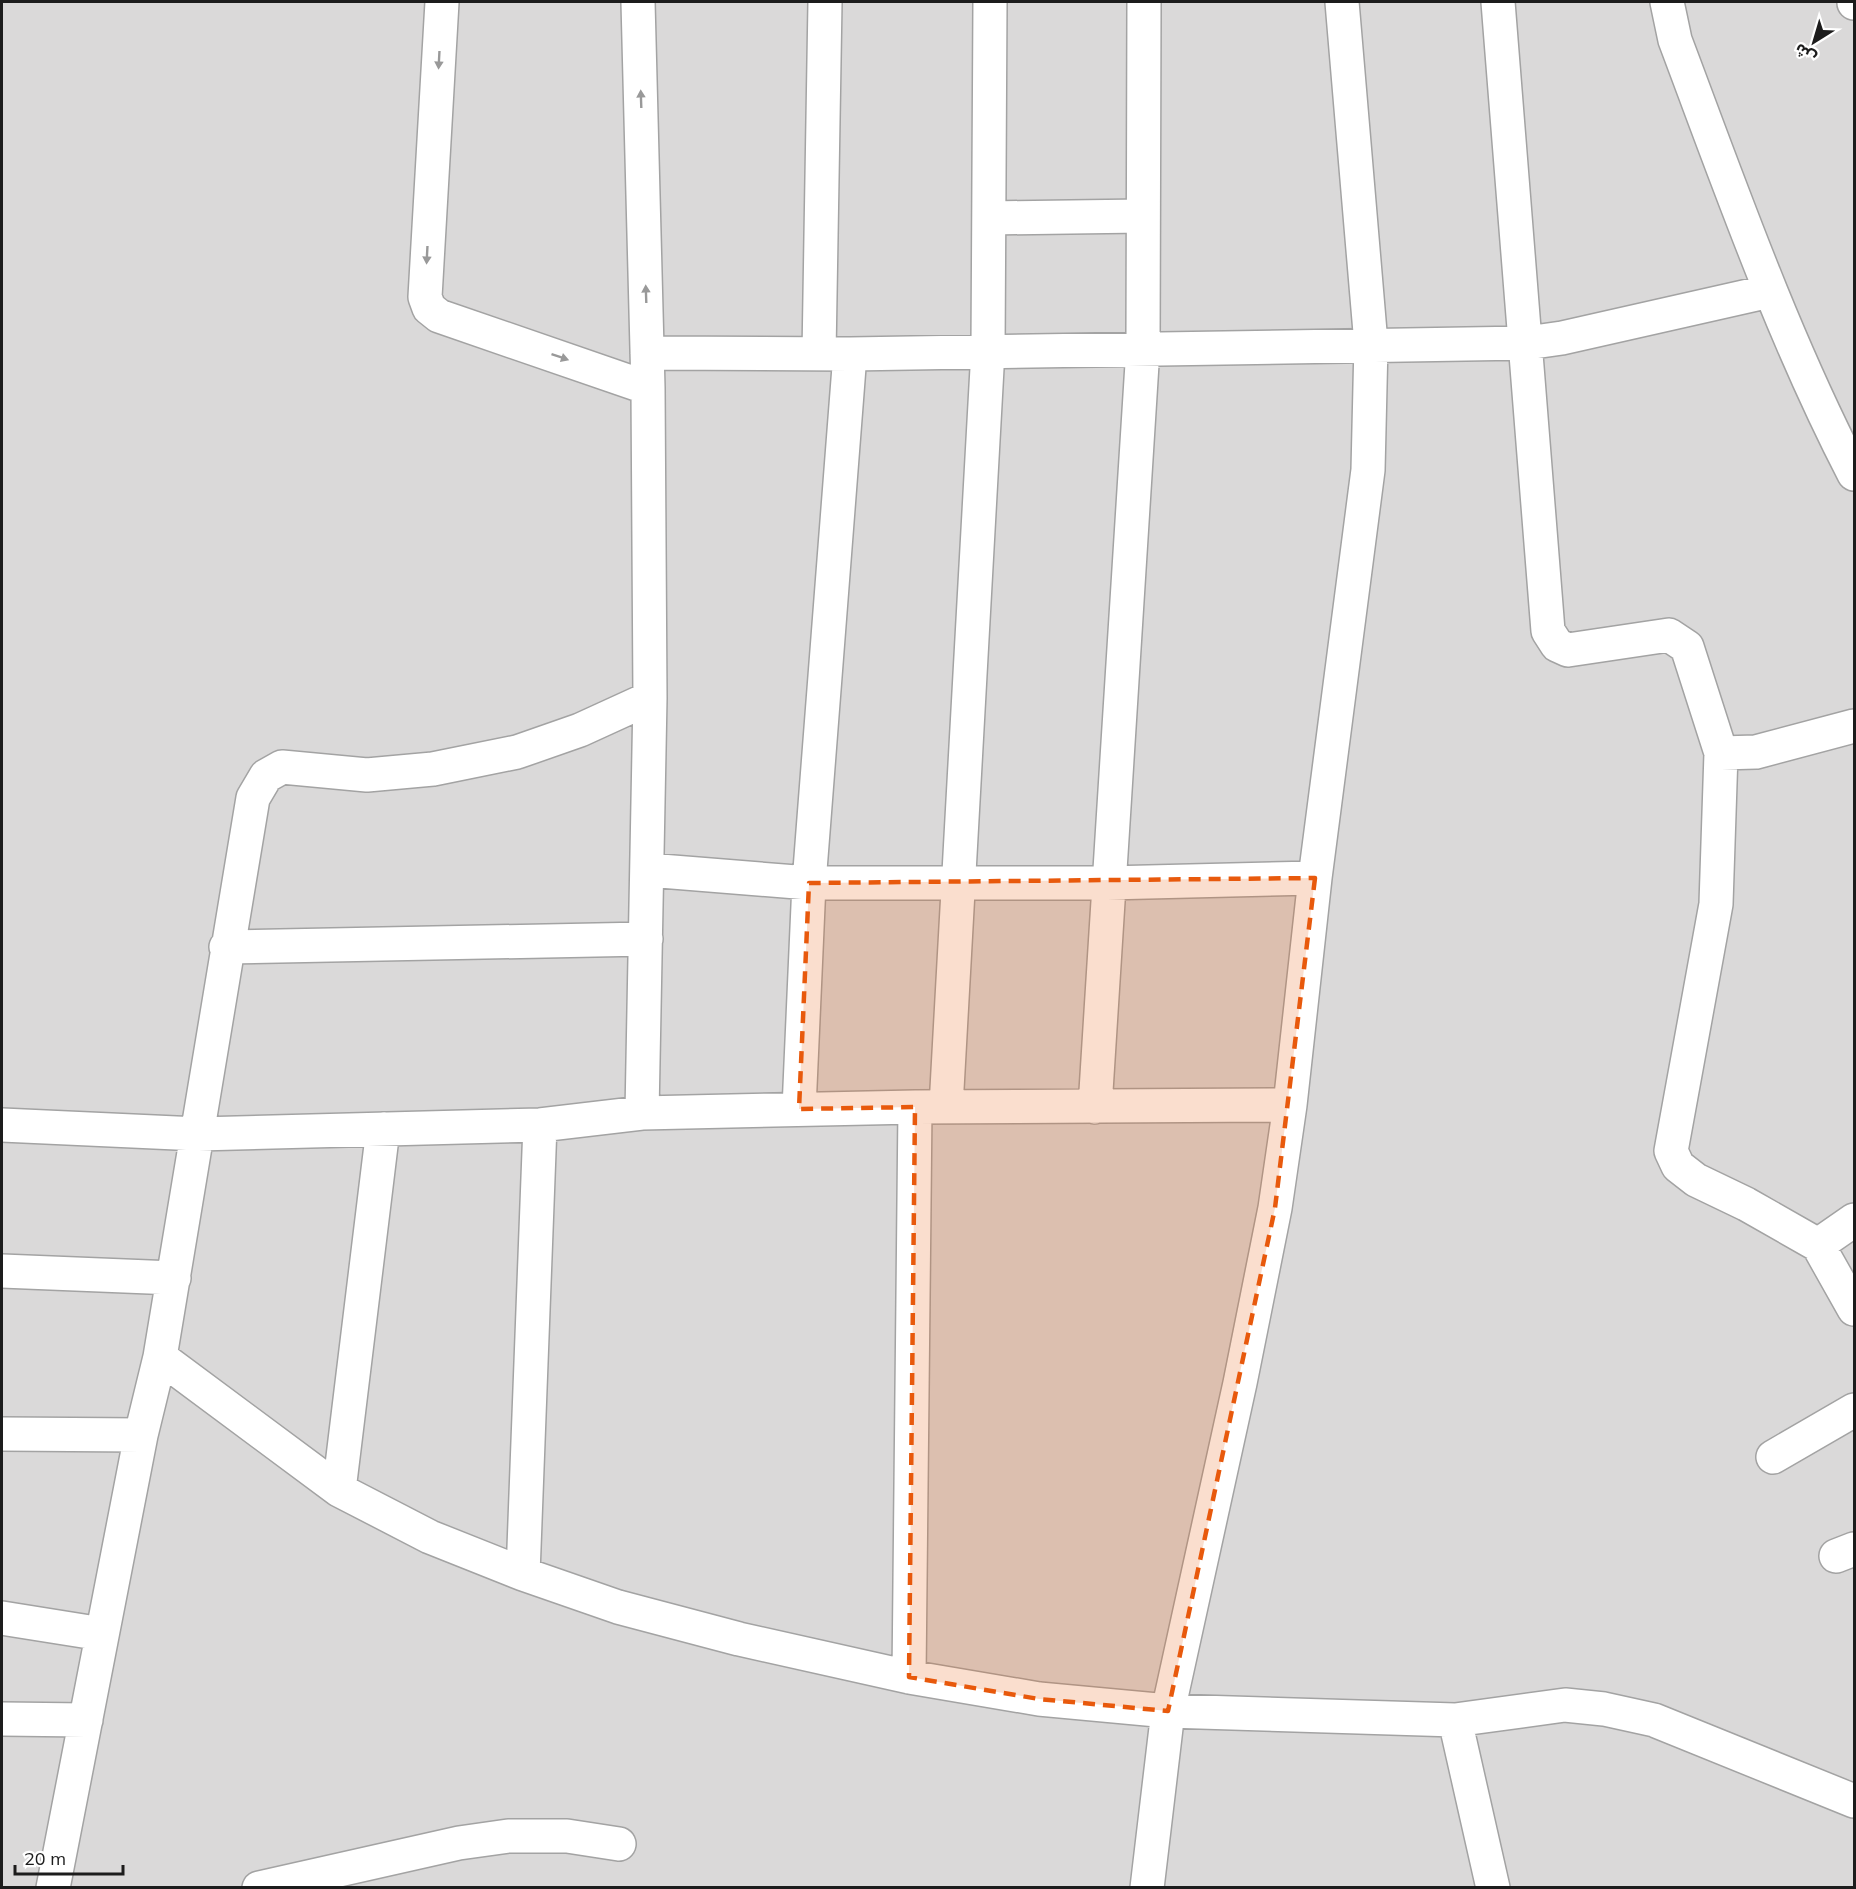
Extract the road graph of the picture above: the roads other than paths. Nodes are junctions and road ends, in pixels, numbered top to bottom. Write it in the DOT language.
graph roads {
  1 [pos="442,2"];
  2 [pos="638,2"];
  3 [pos="825,2"];
  4 [pos="990,2"];
  5 [pos="1144,2"];
  6 [pos="1342,2"];
  7 [pos="1498,2"];
  8 [pos="1667,2"];
  9 [pos="1143,216"];
  10 [pos="989,218"];
  11 [pos="1770,291"];
  12 [pos="1527,343"];
  13 [pos="1371,344"];
  14 [pos="1143,348"];
  15 [pos="988,350"];
  16 [pos="647,353"];
  17 [pos="834,354"];
  18 [pos="648,388"];
  19 [pos="1854,474"];
  20 [pos="651,698"];
  21 [pos="1854,726"];
  22 [pos="1720,753"];
  23 [pos="648,870"];
  24 [pos="1315,878"];
  25 [pos="960,881"];
  26 [pos="808,882"];
  27 [pos="1107,883"];
  28 [pos="646,939"];
  29 [pos="226,947"];
  30 [pos="1290,1105"];
  31 [pos="931,1107"];
  32 [pos="1095,1107"];
  33 [pos="799,1109"];
  34 [pos="642,1113"];
  35 [pos="2,1125"];
  36 [pos="540,1125"];
  37 [pos="383,1129"];
  38 [pos="198,1134"];
  39 [pos="1854,1220"];
  40 [pos="1818,1245"];
  41 [pos="2,1271"];
  42 [pos="174,1278"];
  43 [pos="1854,1309"];
  44 [pos="160,1357"];
  45 [pos="1854,1410"];
  46 [pos="2,1434"];
  47 [pos="141,1435"];
  48 [pos="1773,1457"];
  49 [pos="339,1490"];
  50 [pos="523,1575"];
  51 [pos="2,1618"];
  52 [pos="102,1634"];
  53 [pos="909,1677"];
  54 [pos="1168,1711"];
  55 [pos="2,1719"];
  56 [pos="86,1720"];
  57 [pos="1455,1720"];
  58 [pos="1854,1801"];
  59 [pos="619,1844"];
  60 [pos="53,1887"];
  61 [pos="259,1887"];
  62 [pos="1147,1887"];
  63 [pos="1493,1887"];
  1 -- 18 [label="street, one-way"];
  16 -- 2 [label="street, one-way"];
  3 -- 17 [label="street"];
  4 -- 10 [label="street"];
  5 -- 9 [label="street"];
  6 -- 13 [label="street"];
  7 -- 12 [label="street"];
  8 -- 11 [label="street"];
  9 -- 10 [label="street"];
  9 -- 14 [label="street"];
  10 -- 15 [label="street"];
  11 -- 12 [label="street"];
  11 -- 19 [label="street"];
  12 -- 13 [label="street"];
  12 -- 22 [label="street"];
  13 -- 14 [label="street"];
  13 -- 24 [label="street"];
  14 -- 15 [label="street"];
  14 -- 27 [label="street"];
  15 -- 17 [label="street"];
  15 -- 25 [label="street"];
  16 -- 17 [label="street"];
  16 -- 18 [label="street"];
  17 -- 26 [label="street"];
  18 -- 20 [label="street"];
  20 -- 23 [label="street"];
  20 -- 29 [label="street"];
  21 -- 22 [label="street"];
  22 -- 40 [label="street"];
  23 -- 26 [label="street"];
  23 -- 28 [label="street"];
  24 -- 27 [label="street"];
  24 -- 30 [label="street"];
  25 -- 26 [label="street"];
  25 -- 27 [label="street"];
  25 -- 31 [label="street"];
  26 -- 33 [label="street"];
  27 -- 32 [label="street"];
  28 -- 29 [label="street"];
  28 -- 34 [label="street"];
  29 -- 38 [label="street"];
  30 -- 32 [label="street"];
  30 -- 54 [label="street"];
  31 -- 32 [label="street"];
  31 -- 33 [label="street"];
  31 -- 53 [label="street"];
  33 -- 34 [label="street"];
  34 -- 36 [label="street"];
  35 -- 38 [label="street"];
  36 -- 37 [label="street"];
  36 -- 50 [label="street"];
  37 -- 38 [label="street"];
  37 -- 49 [label="street"];
  38 -- 42 [label="street"];
  39 -- 40 [label="street"];
  40 -- 43 [label="street"];
  41 -- 42 [label="street"];
  42 -- 44 [label="street"];
  44 -- 47 [label="street"];
  44 -- 49 [label="street"];
  45 -- 48 [label="street"];
  46 -- 47 [label="street"];
  47 -- 52 [label="street"];
  49 -- 50 [label="street"];
  50 -- 53 [label="street"];
  51 -- 52 [label="street"];
  52 -- 56 [label="street"];
  53 -- 54 [label="street"];
  54 -- 57 [label="street"];
  54 -- 62 [label="street"];
  55 -- 56 [label="street"];
  56 -- 60 [label="street"];
  57 -- 58 [label="street"];
  57 -- 63 [label="street"];
  59 -- 61 [label="street"];
}
